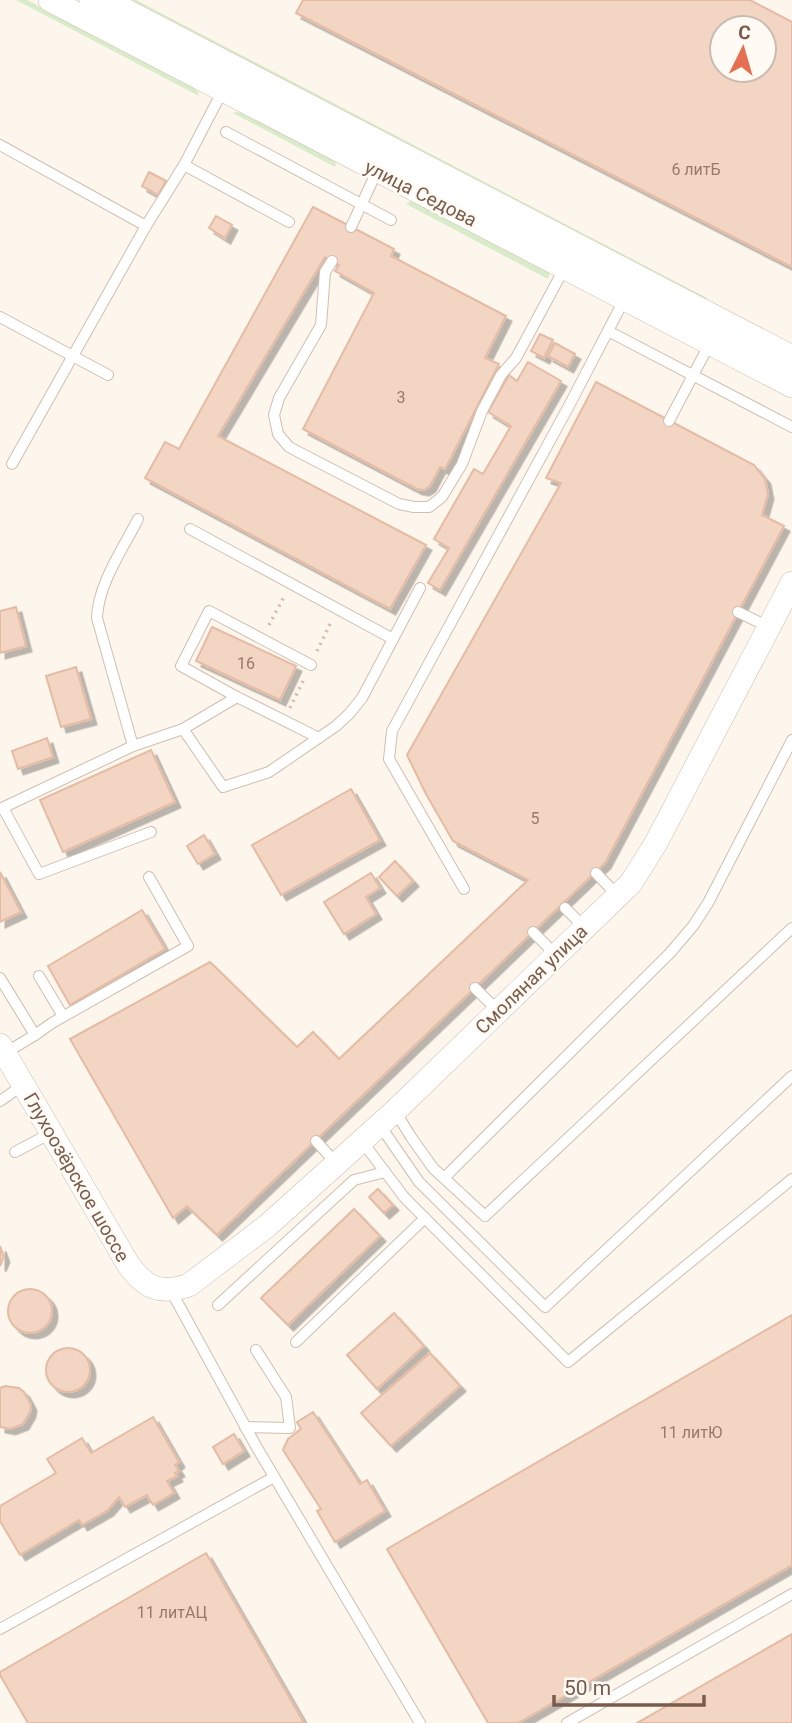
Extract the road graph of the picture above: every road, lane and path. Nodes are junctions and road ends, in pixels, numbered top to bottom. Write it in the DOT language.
graph roads {
  1 [pos="50,0"];
  2 [pos="89,5"];
  3 [pos="228,81"];
  4 [pos="226,132"];
  5 [pos="0,145"];
  6 [pos="382,161"];
  7 [pos="184,165"];
  8 [pos="361,204"];
  9 [pos="391,220"];
  10 [pos="289,222"];
  11 [pos="146,226"];
  12 [pos="351,227"];
  13 [pos="331,261"];
  14 [pos="565,267"];
  15 [pos="630,289"];
  16 [pos="0,317"];
  17 [pos="608,331"];
  18 [pos="710,343"];
  19 [pos="72,356"];
  20 [pos="792,362"];
  21 [pos="108,375"];
  22 [pos="693,376"];
  23 [pos="792,386"];
  24 [pos="669,421"];
  25 [pos="792,427"];
  26 [pos="12,464"];
  27 [pos="138,519"];
  28 [pos="190,528"];
  29 [pos="792,583"];
  30 [pos="291,584"];
  31 [pos="420,589"];
  32 [pos="738,612"];
  33 [pos="769,627"];
  34 [pos="262,639"];
  35 [pos="393,639"];
  36 [pos="311,665"];
  37 [pos="237,697"];
  38 [pos="183,729"];
  39 [pos="319,738"];
  40 [pos="792,740"];
  41 [pos="133,746"];
  42 [pos="1,808"];
  43 [pos="152,832"];
  44 [pos="596,873"];
  45 [pos="149,877"];
  46 [pos="464,889"];
  47 [pos="618,896"];
  48 [pos="565,908"];
  49 [pos="585,928"];
  50 [pos="792,928"];
  51 [pos="533,932"];
  52 [pos="556,956"];
  53 [pos="39,976"];
  54 [pos="0,978"];
  55 [pos="475,988"];
  56 [pos="498,1011"];
  57 [pos="63,1016"];
  58 [pos="34,1035"];
  59 [pos="2,1049"];
  60 [pos="792,1076"];
  61 [pos="23,1085"];
  62 [pos="0,1101"];
  63 [pos="387,1117"];
  64 [pos="51,1133"];
  65 [pos="361,1140"];
  66 [pos="316,1141"];
  67 [pos="15,1152"];
  68 [pos="336,1163"];
  69 [pos="385,1172"];
  70 [pos="444,1178"];
  71 [pos="792,1179"];
  72 [pos="425,1218"];
  73 [pos="170,1289"];
  74 [pos="218,1305"];
  75 [pos="296,1342"];
  76 [pos="256,1350"];
  77 [pos="245,1427"];
  78 [pos="274,1477"];
  79 [pos="792,1594"];
  80 [pos="0,1629"];
  81 [pos="420,1723"];
  82 [pos="567,1723"];
  1 -- 2 [label="street, улица Седова"];
  2 -- 3 [label="street, улица Седова"];
  3 -- 6 [label="street, улица Седова"];
  3 -- 7 [label="lane"];
  4 -- 8 [label="lane"];
  5 -- 11 [label="lane"];
  6 -- 8 [label="lane"];
  6 -- 14 [label="street, улица Седова"];
  6 -- 15 [label="street, улица Седова"];
  7 -- 10 [label="lane"];
  7 -- 11 [label="lane"];
  8 -- 9 [label="lane"];
  8 -- 12 [label="lane"];
  11 -- 19 [label="lane"];
  13 -- 14 [label="lane"];
  14 -- 15 [label="street, улица Седова"];
  15 -- 17 [label="lane"];
  15 -- 18 [label="street, улица Седова"];
  15 -- 20 [label="street, улица Седова"];
  16 -- 19 [label="lane"];
  17 -- 22 [label="lane"];
  17 -- 46 [label="lane"];
  18 -- 22 [label="lane"];
  18 -- 23 [label="street, улица Седова"];
  19 -- 21 [label="lane"];
  19 -- 26 [label="lane"];
  22 -- 24 [label="lane"];
  22 -- 25 [label="lane"];
  27 -- 41 [label="lane"];
  28 -- 30 [label="lane"];
  29 -- 33 [label="street, Смоляная улица"];
  30 -- 34 [label="path"];
  30 -- 35 [label="lane"];
  31 -- 35 [label="lane"];
  32 -- 33 [label="lane"];
  33 -- 47 [label="street, Смоляная улица"];
  34 -- 36 [label="lane"];
  34 -- 37 [label="lane"];
  35 -- 39 [label="lane"];
  37 -- 38 [label="lane"];
  37 -- 39 [label="lane"];
  38 -- 39 [label="lane"];
  38 -- 41 [label="lane"];
  40 -- 70 [label="lane"];
  41 -- 42 [label="lane"];
  42 -- 43 [label="lane"];
  44 -- 47 [label="lane"];
  45 -- 57 [label="lane"];
  47 -- 49 [label="street, Смоляная улица"];
  48 -- 49 [label="lane"];
  49 -- 52 [label="street, Смоляная улица"];
  50 -- 70 [label="lane"];
  51 -- 52 [label="lane"];
  52 -- 56 [label="street, Смоляная улица"];
  53 -- 57 [label="lane"];
  54 -- 58 [label="lane"];
  55 -- 56 [label="lane"];
  56 -- 63 [label="street, Смоляная улица"];
  57 -- 58 [label="lane"];
  58 -- 59 [label="lane"];
  59 -- 61 [label="street, Глухоозёрское шоссе"];
  60 -- 63 [label="lane"];
  61 -- 62 [label="lane"];
  61 -- 64 [label="street, Глухоозёрское шоссе"];
  63 -- 65 [label="street, Смоляная улица"];
  63 -- 70 [label="lane"];
  64 -- 67 [label="lane"];
  64 -- 73 [label="street, Глухоозёрское шоссе"];
  65 -- 68 [label="street, Смоляная улица"];
  65 -- 69 [label="lane"];
  66 -- 68 [label="lane"];
  68 -- 73 [label="street, Смоляная улица"];
  69 -- 72 [label="lane"];
  69 -- 74 [label="lane"];
  71 -- 72 [label="lane"];
  72 -- 75 [label="lane"];
  73 -- 77 [label="lane"];
  76 -- 77 [label="lane"];
  77 -- 78 [label="lane"];
  78 -- 80 [label="lane"];
  78 -- 81 [label="lane"];
  79 -- 82 [label="lane"];
}
